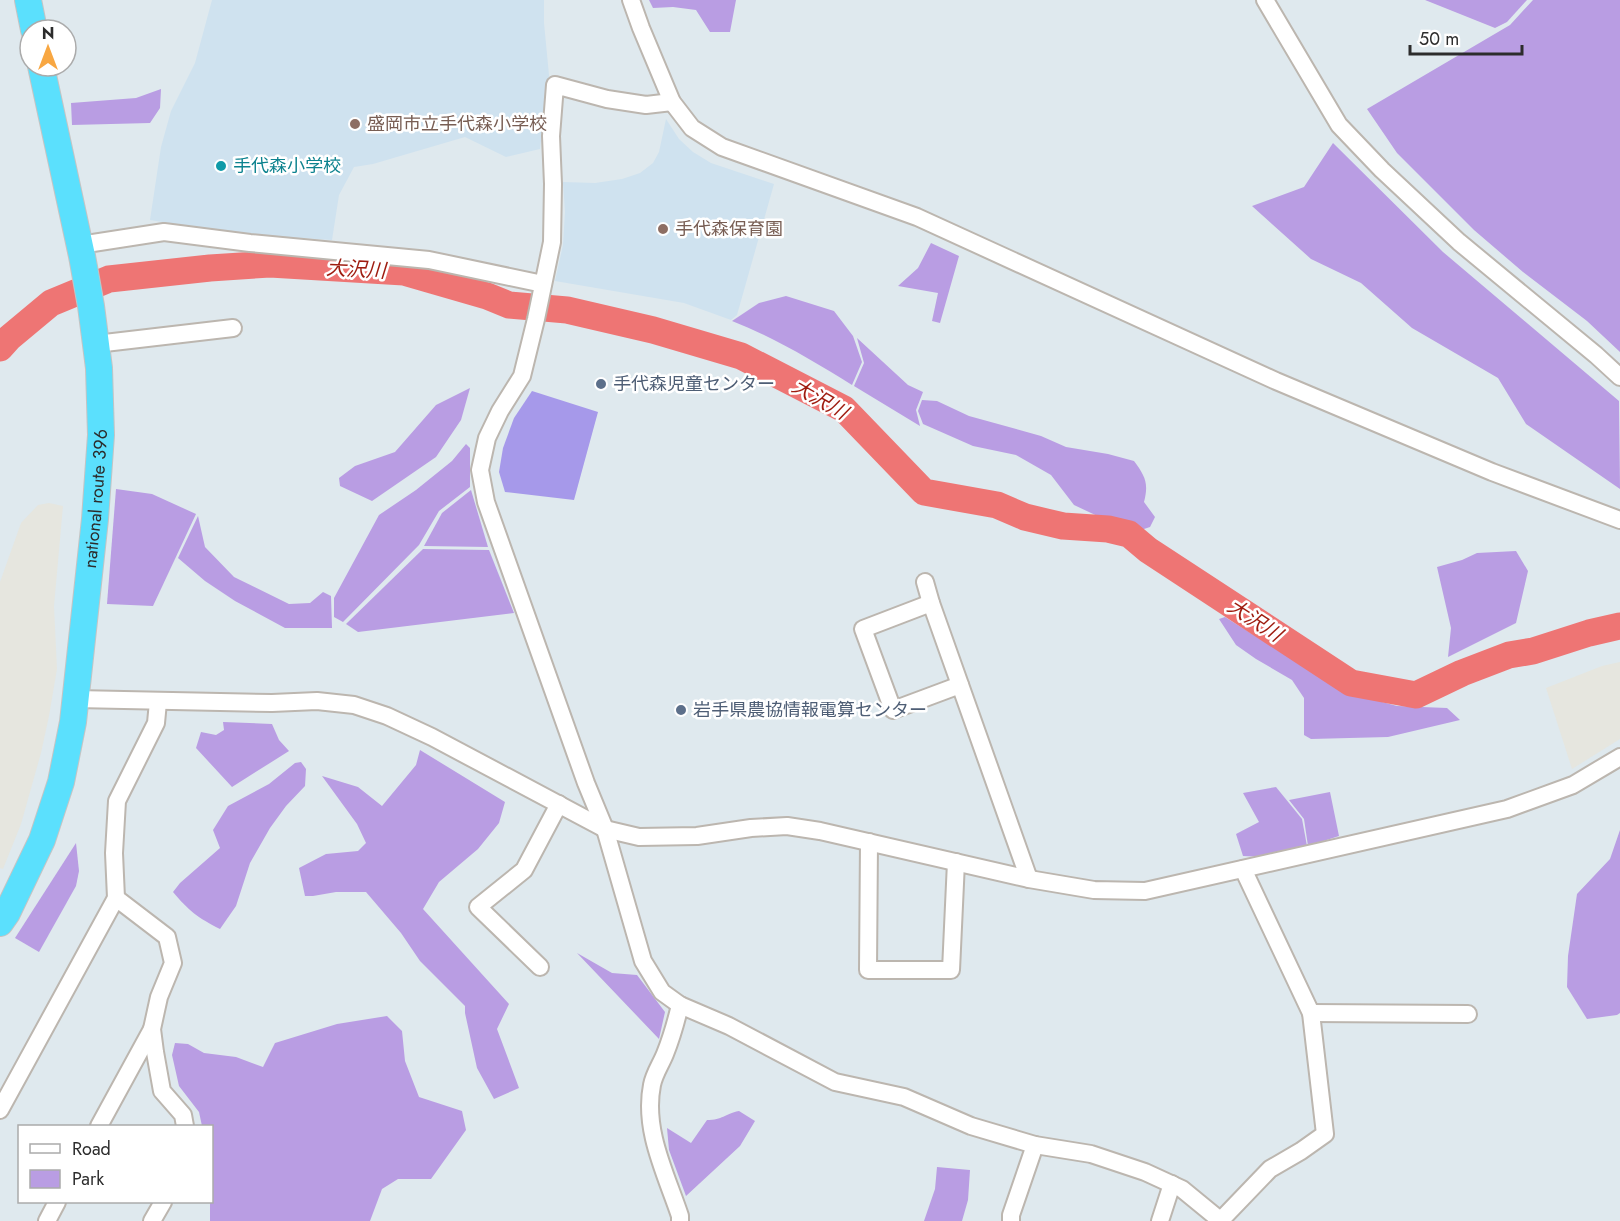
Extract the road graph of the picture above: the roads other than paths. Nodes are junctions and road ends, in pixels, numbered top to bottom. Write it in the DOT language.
graph roads {
  1 [pos="28,0"];
  2 [pos="632,0"];
  3 [pos="1265,0"];
  4 [pos="32,18"];
  5 [pos="45,78"];
  6 [pos="672,102"];
  7 [pos="81,250"];
  8 [pos="543,287"];
  9 [pos="233,328"];
  10 [pos="96,344"];
  11 [pos="1620,377"];
  12 [pos="1620,520"];
  13 [pos="925,582"];
  14 [pos="931,603"];
  15 [pos="960,685"];
  16 [pos="76,699"];
  17 [pos="158,702"];
  18 [pos="1620,757"];
  19 [pos="559,804"];
  20 [pos="605,829"];
  21 [pos="869,842"];
  22 [pos="956,862"];
  23 [pos="1243,869"];
  24 [pos="1029,879"];
  25 [pos="116,898"];
  26 [pos="0,923"];
  27 [pos="540,967"];
  28 [pos="680,1005"];
  29 [pos="1311,1013"];
  30 [pos="1468,1014"];
  31 [pos="152,1029"];
  32 [pos="0,1110"];
  33 [pos="100,1125"];
  34 [pos="185,1125"];
  35 [pos="1035,1145"];
  36 [pos="1172,1184"];
  37 [pos="56,1203"];
  38 [pos="162,1203"];
  39 [pos="47,1221"];
  40 [pos="152,1221"];
  41 [pos="680,1221"];
  42 [pos="1011,1221"];
  43 [pos="1160,1221"];
  44 [pos="1221,1221"];
  1 -- 4 [label="highway"];
  2 -- 6 [label="street"];
  3 -- 11 [label="street"];
  5 -- 7 [label="highway, national route 396"];
  6 -- 8 [label="street"];
  6 -- 12 [label="street"];
  7 -- 8 [label="street"];
  7 -- 10 [label="highway, national route 396"];
  8 -- 20 [label="street"];
  9 -- 10 [label="street"];
  10 -- 16 [label="highway, national route 396"];
  13 -- 14 [label="street"];
  14 -- 15 [label="street"];
  14 -- 15 [label="street"];
  15 -- 24 [label="street"];
  16 -- 17 [label="street"];
  16 -- 26 [label="highway, national route 396"];
  17 -- 19 [label="street"];
  17 -- 25 [label="street"];
  18 -- 23 [label="street"];
  19 -- 20 [label="street"];
  19 -- 27 [label="street"];
  20 -- 21 [label="street"];
  20 -- 28 [label="street"];
  21 -- 22 [label="street"];
  21 -- 22 [label="street"];
  22 -- 24 [label="street"];
  23 -- 24 [label="street"];
  23 -- 29 [label="street"];
  25 -- 31 [label="street"];
  25 -- 32 [label="street"];
  28 -- 35 [label="street"];
  28 -- 41 [label="street"];
  29 -- 30 [label="street"];
  29 -- 44 [label="street"];
  31 -- 33 [label="street"];
  31 -- 34 [label="street"];
  35 -- 36 [label="street"];
  35 -- 42 [label="street"];
  36 -- 43 [label="street"];
  36 -- 44 [label="street"];
  37 -- 39 [label="street"];
  38 -- 40 [label="street"];
}
